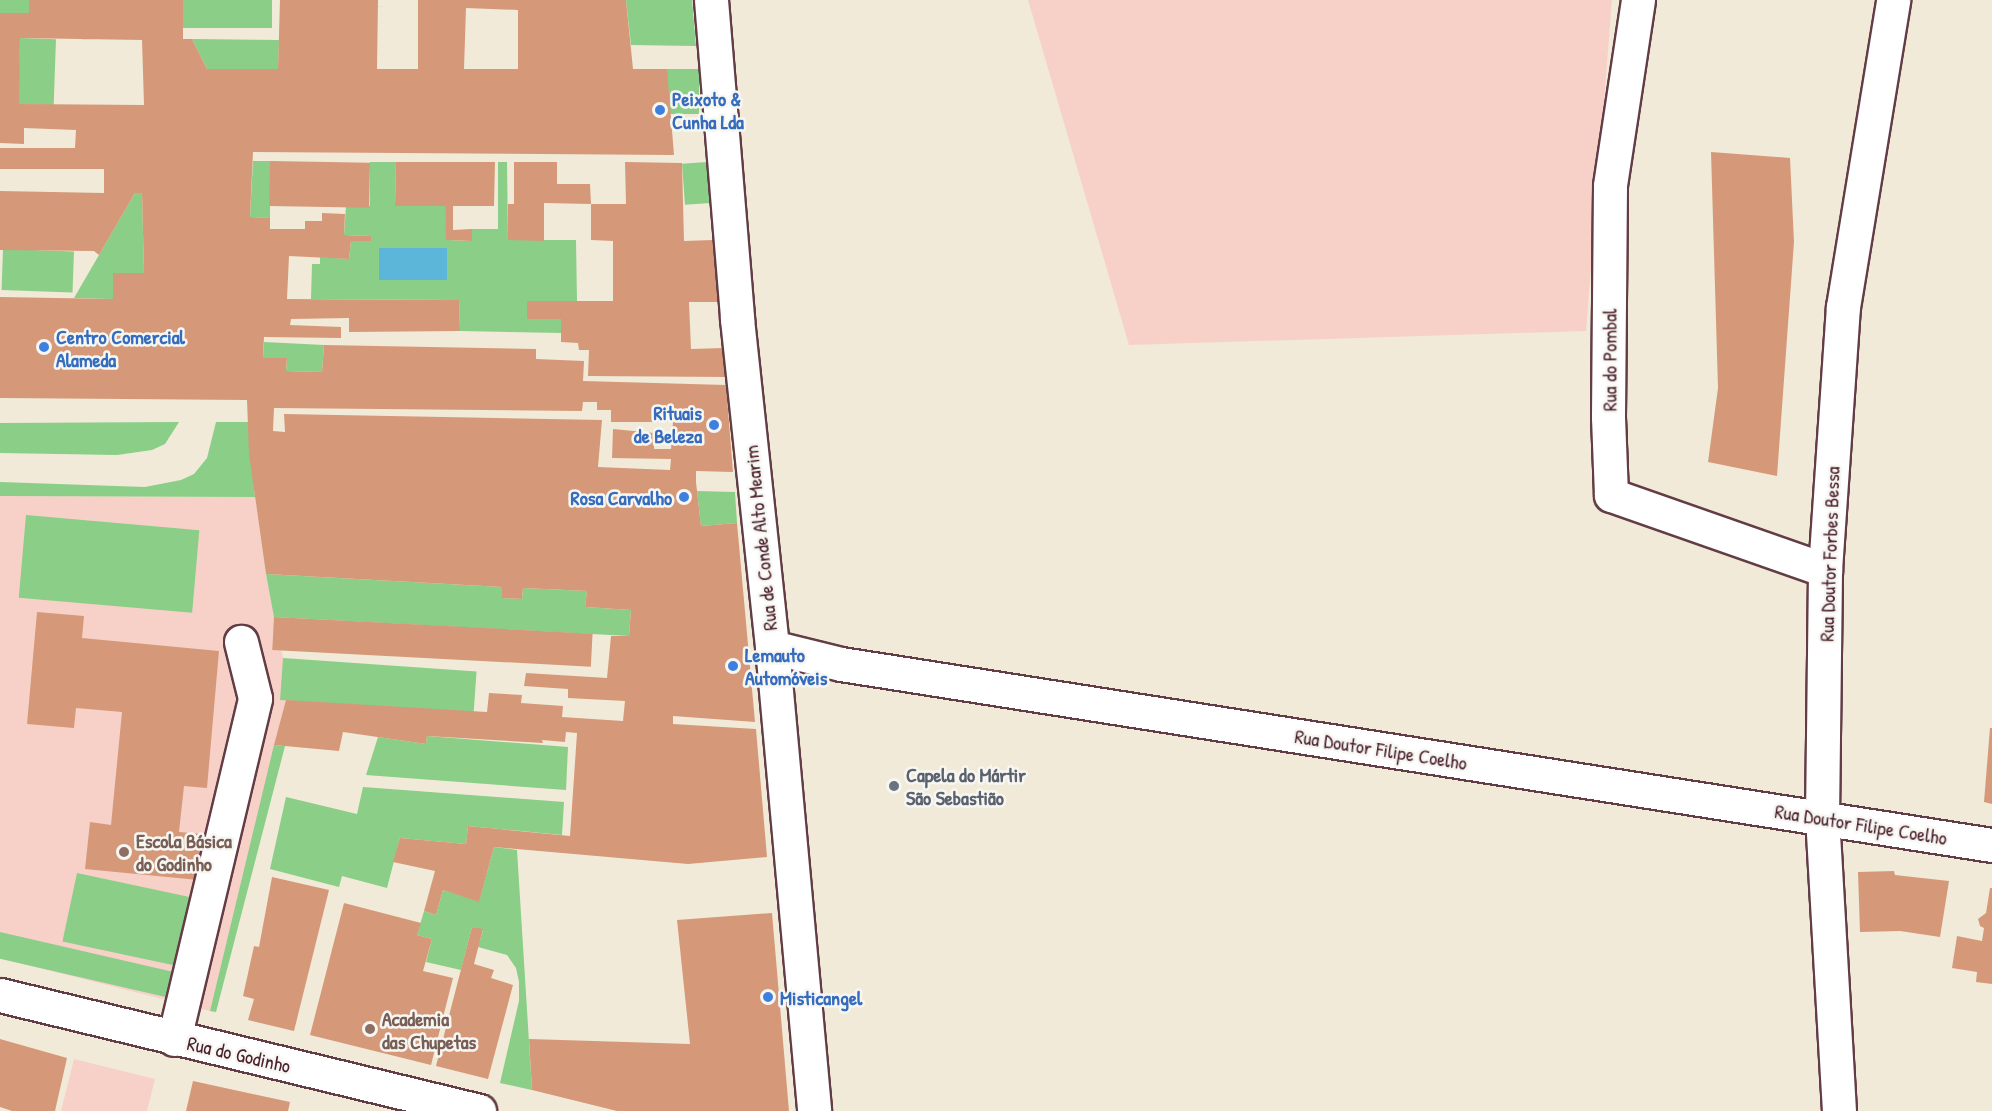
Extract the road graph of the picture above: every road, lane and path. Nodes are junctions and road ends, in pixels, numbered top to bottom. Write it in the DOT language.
graph roads {
  1 [pos="711,0"];
  2 [pos="1638,0"];
  3 [pos="1893,0"];
  4 [pos="1825,570"];
  5 [pos="242,642"];
  6 [pos="772,647"];
  7 [pos="1822,819"];
  8 [pos="1992,845"];
  9 [pos="0,995"];
  10 [pos="174,1039"];
  11 [pos="479,1111"];
  12 [pos="814,1111"];
  13 [pos="1839,1111"];
  1 -- 6 [label="street, Rua de Conde Alto Mearim"];
  2 -- 4 [label="street, Rua do Pombal"];
  3 -- 4 [label="street, Rua Doutor Forbes Bessa"];
  4 -- 7 [label="street, Rua Doutor Forbes Bessa"];
  5 -- 10 [label="street"];
  6 -- 7 [label="street, Rua Doutor Filipe Coelho"];
  6 -- 12 [label="street, Rua de Conde Alto Mearim"];
  7 -- 8 [label="street, Rua Doutor Filipe Coelho"];
  7 -- 13 [label="street, Rua Doutor Forbes Bessa"];
  9 -- 10 [label="street, Rua do Godinho"];
  10 -- 11 [label="street, Rua do Godinho"];
}
